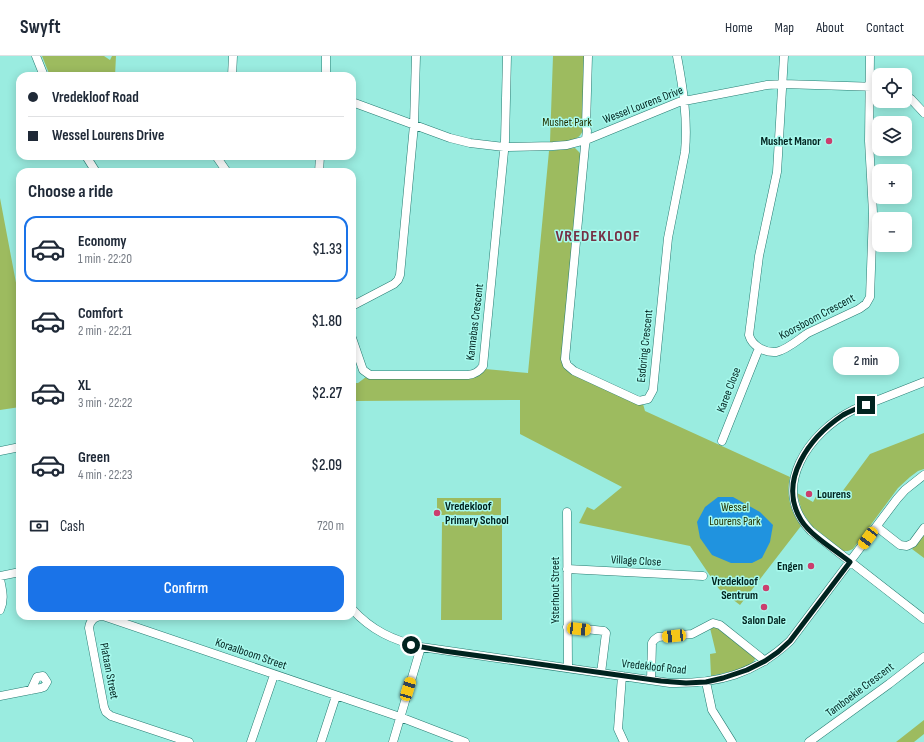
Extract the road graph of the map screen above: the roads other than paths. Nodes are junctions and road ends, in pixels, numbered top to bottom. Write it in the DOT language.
graph roads {
  1 [pos="36,56"];
  2 [pos="233,56"];
  3 [pos="326,56"];
  4 [pos="416,56"];
  5 [pos="507,56"];
  6 [pos="588,56"];
  7 [pos="677,56"];
  8 [pos="784,56"];
  9 [pos="870,56"];
  10 [pos="42,72"];
  11 [pos="232,72"];
  12 [pos="326,72"];
  13 [pos="782,84"];
  14 [pos="870,86"];
  15 [pos="912,100"];
  16 [pos="685,101"];
  17 [pos="356,103"];
  18 [pos="924,113"];
  19 [pos="414,125"];
  20 [pos="586,140"];
  21 [pos="504,147"];
  22 [pos="356,304"];
  23 [pos="759,348"];
  24 [pos="356,350"];
  25 [pos="924,382"];
  26 [pos="722,442"];
  27 [pos="16,448"];
  28 [pos="0,451"];
  29 [pos="924,475"];
  30 [pos="567,512"];
  31 [pos="877,526"];
  32 [pos="924,528"];
  33 [pos="850,562"];
  34 [pos="567,569"];
  35 [pos="16,573"];
  36 [pos="0,576"];
  37 [pos="703,576"];
  38 [pos="0,579"];
  39 [pos="0,610"];
  40 [pos="356,613"];
  41 [pos="923,615"];
  42 [pos="92,620"];
  43 [pos="114,620"];
  44 [pos="567,627"];
  45 [pos="421,647"];
  46 [pos="924,656"];
  47 [pos="765,661"];
  48 [pos="568,668"];
  49 [pos="601,673"];
  50 [pos="274,675"];
  51 [pos="622,676"];
  52 [pos="651,680"];
  53 [pos="706,682"];
  54 [pos="32,690"];
  55 [pos="0,696"];
  56 [pos="336,696"];
  57 [pos="400,717"];
  58 [pos="189,742"];
  59 [pos="251,742"];
  60 [pos="321,742"];
  61 [pos="393,742"];
  62 [pos="465,742"];
  63 [pos="624,742"];
  64 [pos="732,742"];
  65 [pos="809,742"];
  1 -- 10 [label="street"];
  2 -- 11 [label="street"];
  3 -- 12 [label="street"];
  4 -- 19 [label="street"];
  5 -- 21 [label="street"];
  6 -- 20 [label="street, Esdoring Crescent"];
  7 -- 16 [label="street, Esdoring Crescent"];
  8 -- 13 [label="street"];
  9 -- 14 [label="street"];
  13 -- 14 [label="street, Wessel Lourens Drive"];
  13 -- 16 [label="street, Wessel Lourens Drive"];
  13 -- 23 [label="street"];
  14 -- 23 [label="street, Koorsboom Crescent"];
  15 -- 18 [label="street"];
  16 -- 20 [label="street, Wessel Lourens Drive"];
  16 -- 20 [label="street, Esdoring Crescent"];
  17 -- 19 [label="street, Wessel Lourens Drive"];
  19 -- 21 [label="street, Wessel Lourens Drive"];
  19 -- 22 [label="street"];
  20 -- 21 [label="street, Wessel Lourens Drive"];
  21 -- 24 [label="street, Kannabas Crescent"];
  23 -- 26 [label="street, Karee Close"];
  25 -- 33 [label="street"];
  27 -- 28 [label="street"];
  29 -- 31 [label="street, Vredekloof Road"];
  30 -- 34 [label="street, Ysterhout Street"];
  31 -- 32 [label="street"];
  31 -- 33 [label="street, Vredekloof Road"];
  33 -- 41 [label="street"];
  33 -- 47 [label="street, Vredekloof Road"];
  34 -- 37 [label="street, Village Close"];
  34 -- 44 [label="street, Ysterhout Street"];
  35 -- 36 [label="street"];
  38 -- 39 [label="street"];
  40 -- 45 [label="street, Vredekloof Road"];
  42 -- 58 [label="street, Plataan Street"];
  43 -- 50 [label="street, Koraalboom Street"];
  44 -- 48 [label="street, Ysterhout Street"];
  44 -- 49 [label="street"];
  45 -- 48 [label="street, Vredekloof Road"];
  45 -- 57 [label="street"];
  46 -- 65 [label="street, Tamboekie Crescent"];
  47 -- 52 [label="street"];
  47 -- 53 [label="street, Vredekloof Road"];
  48 -- 49 [label="street, Vredekloof Road"];
  49 -- 51 [label="street, Vredekloof Road"];
  50 -- 56 [label="street, Koraalboom Street"];
  50 -- 59 [label="street"];
  51 -- 52 [label="street, Vredekloof Road"];
  51 -- 63 [label="street"];
  52 -- 53 [label="street, Vredekloof Road"];
  53 -- 64 [label="street"];
  54 -- 55 [label="street"];
  56 -- 57 [label="street, Koraalboom Street"];
  56 -- 60 [label="street"];
  57 -- 61 [label="street"];
  57 -- 62 [label="street, Koraalboom Street"];
}
